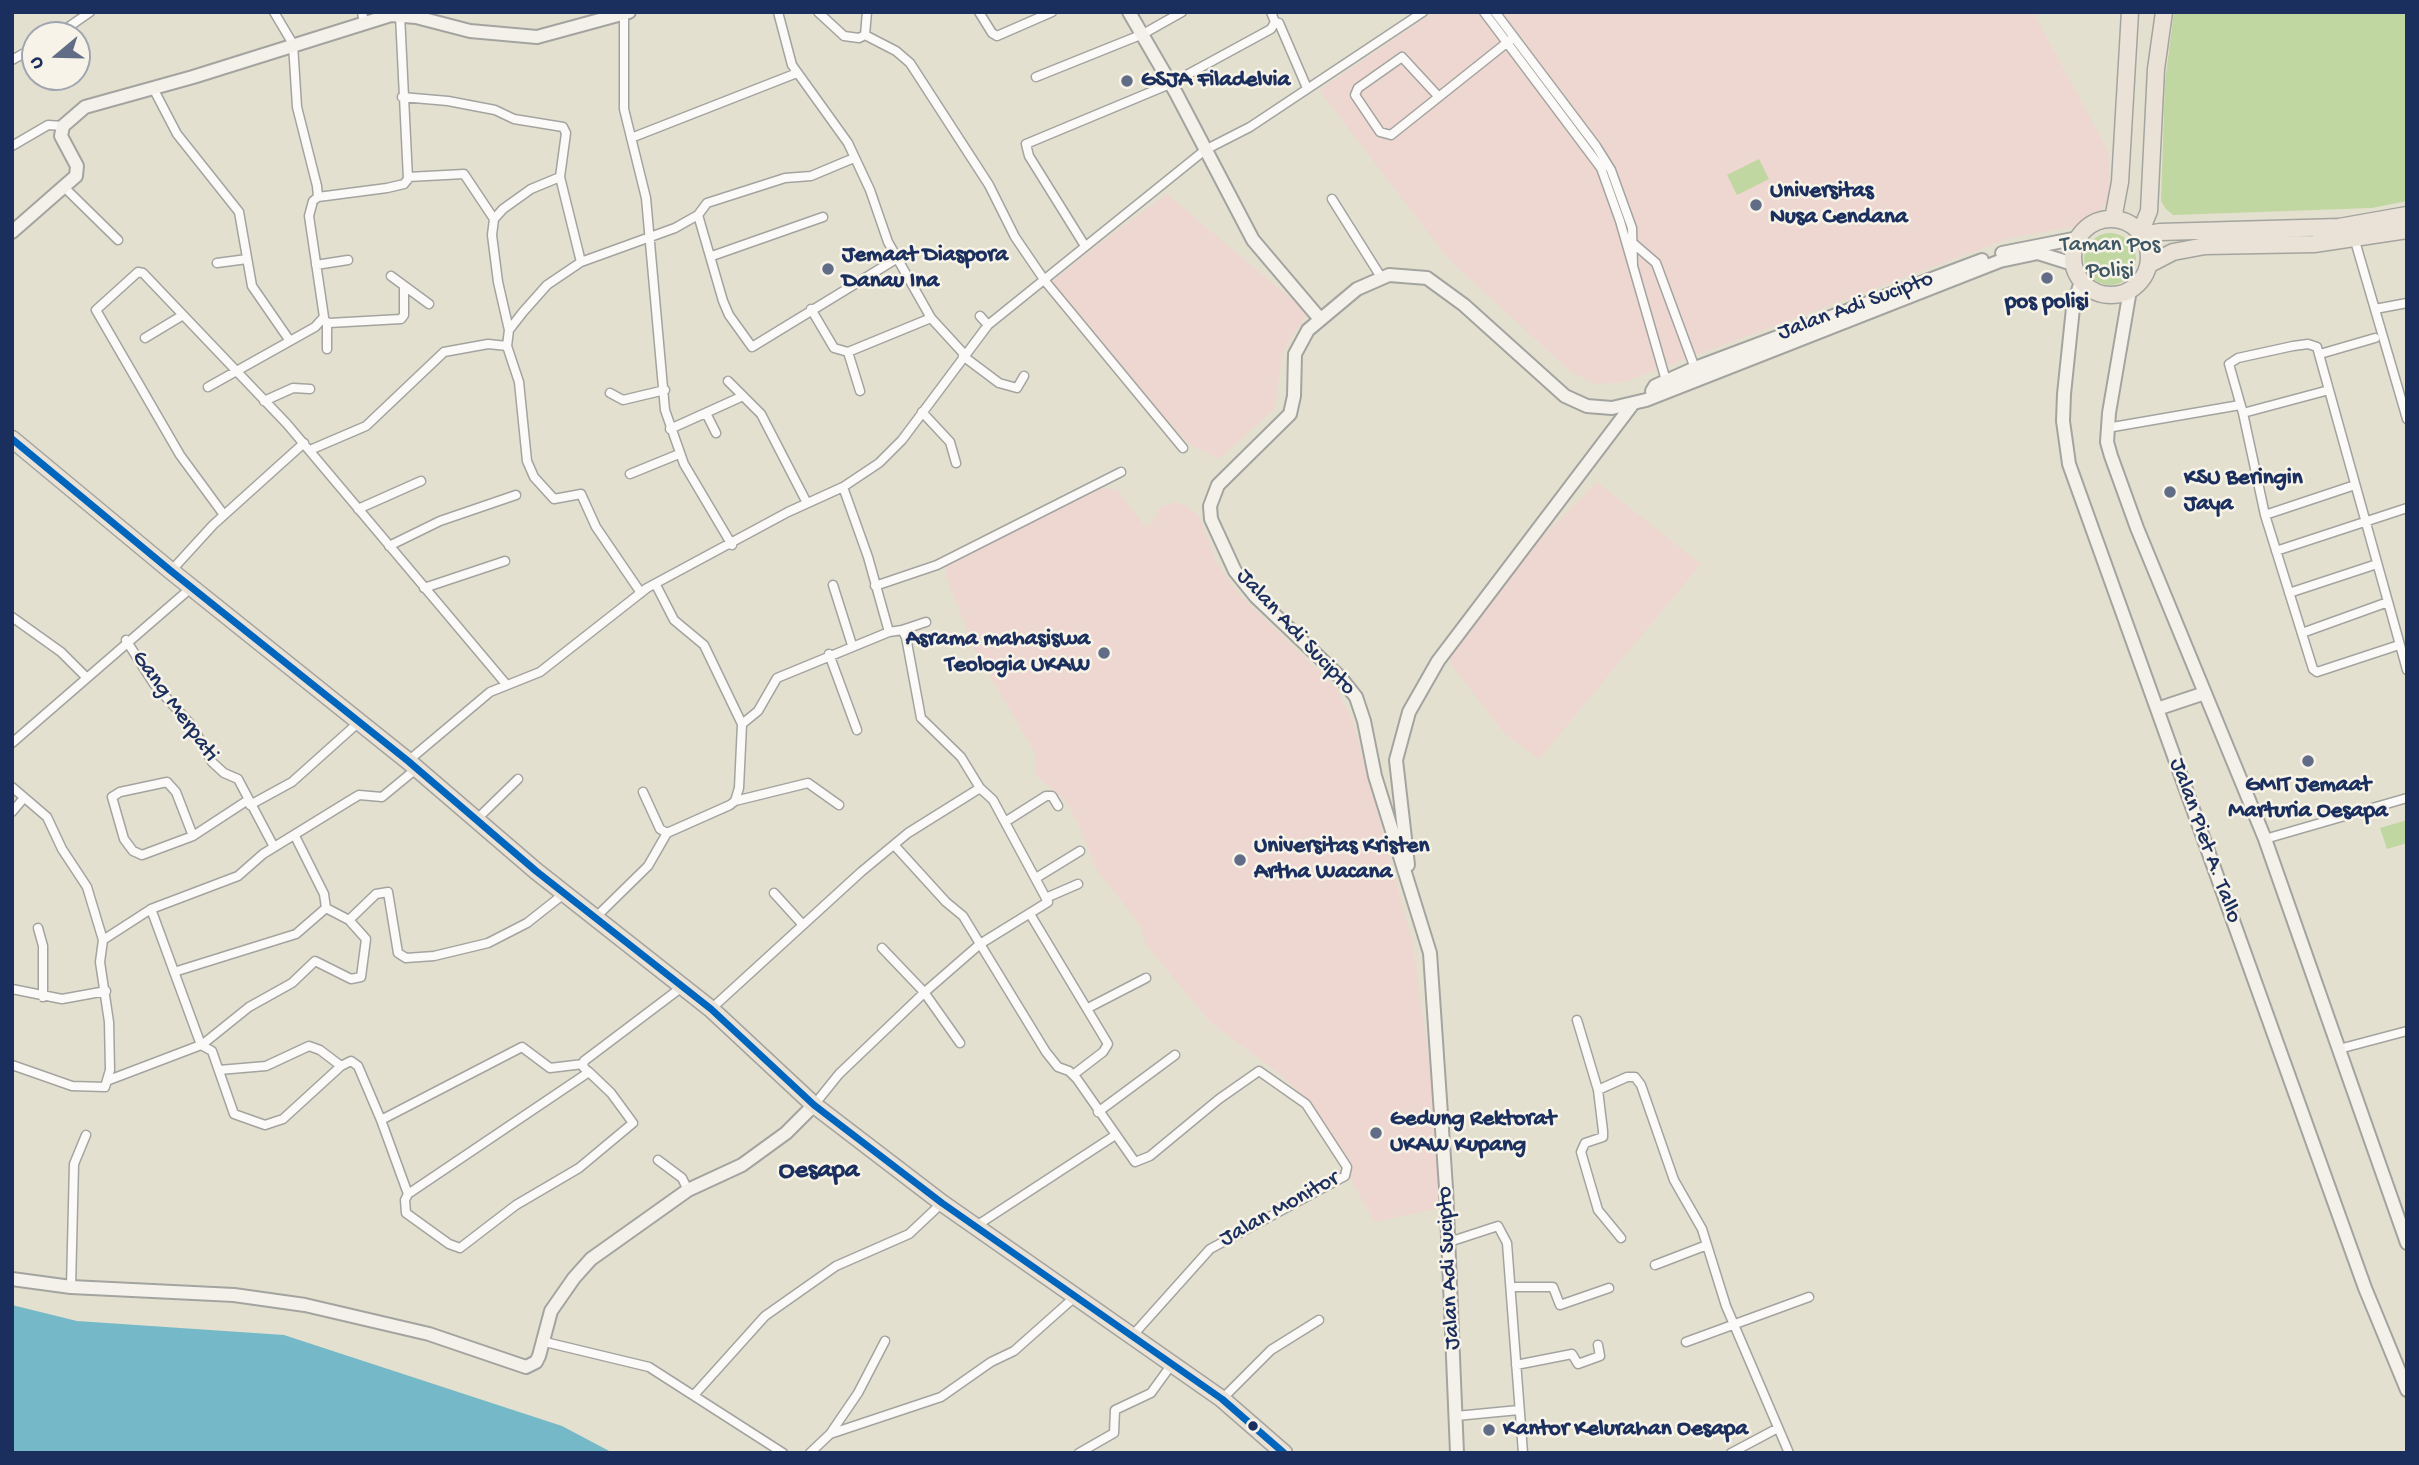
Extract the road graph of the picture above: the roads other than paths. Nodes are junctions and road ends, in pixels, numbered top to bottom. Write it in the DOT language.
graph roads {
  1 [pos="274,12"];
  2 [pos="778,12"];
  3 [pos="818,12"];
  4 [pos="867,12"];
  5 [pos="979,12"];
  6 [pos="1052,12"];
  7 [pos="1129,12"];
  8 [pos="1182,12"];
  9 [pos="1271,12"];
  10 [pos="1423,12"];
  11 [pos="1484,12"];
  12 [pos="1495,12"];
  13 [pos="2130,12"];
  14 [pos="2164,12"];
  15 [pos="626,13"];
  16 [pos="400,15"];
  17 [pos="363,18"];
  18 [pos="1275,22"];
  19 [pos="1143,34"];
  20 [pos="865,35"];
  21 [pos="1510,40"];
  22 [pos="293,44"];
  23 [pos="797,73"];
  24 [pos="1036,77"];
  25 [pos="1170,84"];
  26 [pos="153,88"];
  27 [pos="1307,88"];
  28 [pos="1438,96"];
  29 [pos="402,97"];
  30 [pos="63,126"];
  31 [pos="631,138"];
  32 [pos="12,146"];
  33 [pos="1205,150"];
  34 [pos="854,158"];
  35 [pos="408,177"];
  36 [pos="560,177"];
  37 [pos="65,188"];
  38 [pos="318,197"];
  39 [pos="1332,199"];
  40 [pos="698,215"];
  41 [pos="2407,215"];
  42 [pos="823,217"];
  43 [pos="494,219"];
  44 [pos="1624,219"];
  45 [pos="2113,219"];
  46 [pos="2407,230"];
  47 [pos="12,232"];
  48 [pos="2141,234"];
  49 [pos="2078,238"];
  50 [pos="649,239"];
  51 [pos="118,240"];
  52 [pos="2355,241"];
  53 [pos="1634,244"];
  54 [pos="1085,246"];
  55 [pos="712,256"];
  56 [pos="247,259"];
  57 [pos="896,259"];
  58 [pos="348,260"];
  59 [pos="217,262"];
  60 [pos="580,262"];
  61 [pos="2073,264"];
  62 [pos="316,265"];
  63 [pos="2148,265"];
  64 [pos="1632,269"];
  65 [pos="391,276"];
  66 [pos="1381,277"];
  67 [pos="1045,281"];
  68 [pos="2081,281"];
  69 [pos="404,286"];
  70 [pos="2130,290"];
  71 [pos="2407,303"];
  72 [pos="429,304"];
  73 [pos="811,309"];
  74 [pos="2375,309"];
  75 [pos="183,315"];
  76 [pos="980,316"];
  77 [pos="930,317"];
  78 [pos="1320,319"];
  79 [pos="324,321"];
  80 [pos="988,325"];
  81 [pos="509,330"];
  82 [pos="145,338"];
  83 [pos="2375,338"];
  84 [pos="290,341"];
  85 [pos="507,346"];
  86 [pos="327,349"];
  87 [pos="848,352"];
  88 [pos="2320,354"];
  89 [pos="963,355"];
  90 [pos="234,371"];
  91 [pos="1697,373"];
  92 [pos="1024,376"];
  93 [pos="728,381"];
  94 [pos="1667,386"];
  95 [pos="208,387"];
  96 [pos="310,389"];
  97 [pos="665,390"];
  98 [pos="2329,390"];
  99 [pos="860,391"];
  100 [pos="2403,391"];
  101 [pos="610,393"];
  102 [pos="743,396"];
  103 [pos="264,401"];
  104 [pos="1632,405"];
  105 [pos="2241,409"];
  106 [pos="922,412"];
  107 [pos="706,413"];
  108 [pos="2407,419"];
  109 [pos="670,429"];
  110 [pos="2107,429"];
  111 [pos="716,433"];
  112 [pos="12,439"];
  113 [pos="304,443"];
  114 [pos="1183,448"];
  115 [pos="310,450"];
  116 [pos="679,454"];
  117 [pos="956,463"];
  118 [pos="1121,472"];
  119 [pos="630,474"];
  120 [pos="421,481"];
  121 [pos="2355,485"];
  122 [pos="843,487"];
  123 [pos="516,495"];
  124 [pos="807,503"];
  125 [pos="2407,508"];
  126 [pos="358,509"];
  127 [pos="224,514"];
  128 [pos="2265,515"];
  129 [pos="2365,521"];
  130 [pos="732,545"];
  131 [pos="389,546"];
  132 [pos="2276,551"];
  133 [pos="505,561"];
  134 [pos="2377,564"];
  135 [pos="171,571"];
  136 [pos="656,585"];
  137 [pos="833,585"];
  138 [pos="875,586"];
  139 [pos="192,587"];
  140 [pos="424,588"];
  141 [pos="641,593"];
  142 [pos="2289,593"];
  143 [pos="2388,602"];
  144 [pos="12,617"];
  145 [pos="926,622"];
  146 [pos="902,630"];
  147 [pos="889,632"];
  148 [pos="2302,633"];
  149 [pos="126,640"];
  150 [pos="852,645"];
  151 [pos="2399,645"];
  152 [pos="830,654"];
  153 [pos="2407,670"];
  154 [pos="86,677"];
  155 [pos="506,684"];
  156 [pos="2205,693"];
  157 [pos="2157,709"];
  158 [pos="359,722"];
  159 [pos="742,724"];
  160 [pos="852,725"];
  161 [pos="12,743"];
  162 [pos="412,765"];
  163 [pos="518,779"];
  164 [pos="12,787"];
  165 [pos="980,788"];
  166 [pos="643,792"];
  167 [pos="23,799"];
  168 [pos="2407,799"];
  169 [pos="735,801"];
  170 [pos="249,803"];
  171 [pos="839,805"];
  172 [pos="1058,806"];
  173 [pos="12,812"];
  174 [pos="477,819"];
  175 [pos="1005,822"];
  176 [pos="667,833"];
  177 [pos="193,836"];
  178 [pos="295,836"];
  179 [pos="2265,839"];
  180 [pos="895,846"];
  181 [pos="274,847"];
  182 [pos="1080,851"];
  183 [pos="1407,872"];
  184 [pos="1036,878"];
  185 [pos="1078,884"];
  186 [pos="565,893"];
  187 [pos="774,893"];
  188 [pos="1048,897"];
  189 [pos="326,908"];
  190 [pos="152,909"];
  191 [pos="1030,914"];
  192 [pos="596,917"];
  193 [pos="349,920"];
  194 [pos="803,925"];
  195 [pos="38,928"];
  196 [pos="103,940"];
  197 [pos="980,944"];
  198 [pos="882,948"];
  199 [pos="174,972"];
  200 [pos="1146,978"];
  201 [pos="682,987"];
  202 [pos="12,989"];
  203 [pos="106,991"];
  204 [pos="924,992"];
  205 [pos="43,997"];
  206 [pos="1088,1008"];
  207 [pos="711,1009"];
  208 [pos="1577,1020"];
  209 [pos="2407,1031"];
  210 [pos="960,1043"];
  211 [pos="202,1044"];
  212 [pos="2339,1049"];
  213 [pos="1175,1055"];
  214 [pos="583,1064"];
  215 [pos="12,1065"];
  216 [pos="341,1066"];
  217 [pos="219,1070"];
  218 [pos="589,1073"];
  219 [pos="1073,1075"];
  220 [pos="109,1080"];
  221 [pos="1598,1090"];
  222 [pos="814,1105"];
  223 [pos="1098,1112"];
  224 [pos="381,1120"];
  225 [pos="86,1135"];
  226 [pos="1114,1136"];
  227 [pos="658,1160"];
  228 [pos="688,1189"];
  229 [pos="408,1195"];
  230 [pos="942,1203"];
  231 [pos="976,1226"];
  232 [pos="1621,1238"];
  233 [pos="1449,1242"];
  234 [pos="2407,1243"];
  235 [pos="1707,1245"];
  236 [pos="1655,1265"];
  237 [pos="12,1279"];
  238 [pos="71,1287"];
  239 [pos="1512,1287"];
  240 [pos="1609,1288"];
  241 [pos="1076,1295"];
  242 [pos="1809,1297"];
  243 [pos="1319,1320"];
  244 [pos="1735,1324"];
  245 [pos="1133,1335"];
  246 [pos="885,1341"];
  247 [pos="541,1342"];
  248 [pos="1686,1342"];
  249 [pos="1598,1345"];
  250 [pos="1172,1364"];
  251 [pos="1516,1365"];
  252 [pos="2407,1390"];
  253 [pos="694,1395"];
  254 [pos="1223,1399"];
  255 [pos="1520,1410"];
  256 [pos="1456,1416"];
  257 [pos="1779,1428"];
  258 [pos="830,1434"];
  259 [pos="783,1453"];
  260 [pos="810,1453"];
  261 [pos="1079,1453"];
  262 [pos="1284,1453"];
  263 [pos="1457,1453"];
  264 [pos="1523,1453"];
  265 [pos="1731,1453"];
  266 [pos="1789,1453"];
  1 -- 22 [label="street"];
  2 -- 23 [label="street"];
  3 -- 20 [label="street"];
  4 -- 20 [label="street"];
  5 -- 6 [label="street"];
  7 -- 19 [label="main road"];
  8 -- 19 [label="street"];
  9 -- 18 [label="street"];
  10 -- 27 [label="street"];
  11 -- 21 [label="street"];
  12 -- 21 [label="street"];
  13 -- 45 [label="highway"];
  14 -- 48 [label="highway"];
  15 -- 16 [label="main road"];
  15 -- 31 [label="street"];
  16 -- 17 [label="main road"];
  16 -- 29 [label="street"];
  17 -- 22 [label="main road"];
  18 -- 25 [label="street"];
  18 -- 27 [label="street"];
  19 -- 24 [label="street"];
  19 -- 25 [label="main road"];
  20 -- 67 [label="street"];
  21 -- 28 [label="street"];
  21 -- 44 [label="street"];
  22 -- 26 [label="main road"];
  22 -- 38 [label="street"];
  23 -- 31 [label="street"];
  23 -- 34 [label="street"];
  25 -- 33 [label="main road"];
  25 -- 54 [label="street"];
  26 -- 30 [label="main road"];
  26 -- 56 [label="street"];
  27 -- 33 [label="street"];
  28 -- 28 [label="street"];
  29 -- 35 [label="street"];
  29 -- 36 [label="street"];
  30 -- 32 [label="street"];
  30 -- 37 [label="main road"];
  31 -- 50 [label="street"];
  33 -- 54 [label="street"];
  33 -- 78 [label="main road"];
  34 -- 40 [label="street"];
  34 -- 57 [label="street"];
  35 -- 38 [label="street"];
  35 -- 43 [label="street"];
  36 -- 43 [label="street"];
  36 -- 60 [label="street"];
  37 -- 47 [label="main road"];
  37 -- 51 [label="street"];
  38 -- 62 [label="street"];
  39 -- 66 [label="street"];
  40 -- 50 [label="street"];
  40 -- 55 [label="street"];
  41 -- 48 [label="highway"];
  42 -- 55 [label="street"];
  43 -- 81 [label="street"];
  44 -- 53 [label="street"];
  44 -- 64 [label="street"];
  45 -- 48 [label="highway"];
  45 -- 49 [label="highway"];
  46 -- 52 [label="highway"];
  48 -- 63 [label="highway"];
  49 -- 61 [label="highway"];
  49 -- 91 [label="main road, Jalan Adi Sucipto"];
  50 -- 60 [label="street"];
  50 -- 97 [label="street"];
  52 -- 63 [label="highway"];
  52 -- 74 [label="street"];
  53 -- 64 [label="street"];
  53 -- 91 [label="street"];
  54 -- 67 [label="street"];
  55 -- 73 [label="street"];
  56 -- 59 [label="street"];
  56 -- 84 [label="street"];
  57 -- 73 [label="street"];
  57 -- 77 [label="street"];
  58 -- 62 [label="street"];
  60 -- 81 [label="street"];
  61 -- 68 [label="highway"];
  61 -- 91 [label="main road, Jalan Adi Sucipto"];
  62 -- 79 [label="street"];
  63 -- 70 [label="highway"];
  64 -- 94 [label="street"];
  65 -- 69 [label="street"];
  66 -- 78 [label="main road, Jalan Adi Sucipto"];
  66 -- 104 [label="main road, Jalan Adi Sucipto"];
  67 -- 80 [label="street"];
  67 -- 114 [label="street"];
  68 -- 70 [label="highway"];
  68 -- 157 [label="main road, Jalan Piet A. Tallo"];
  69 -- 72 [label="street"];
  69 -- 79 [label="street"];
  70 -- 110 [label="main road"];
  71 -- 74 [label="street"];
  73 -- 87 [label="street"];
  74 -- 100 [label="street"];
  75 -- 82 [label="street"];
  75 -- 90 [label="street"];
  75 -- 127 [label="street"];
  76 -- 80 [label="street"];
  77 -- 87 [label="street"];
  77 -- 89 [label="street"];
  78 -- 183 [label="main road, Jalan Adi Sucipto"];
  79 -- 84 [label="street"];
  79 -- 86 [label="street"];
  80 -- 89 [label="street"];
  81 -- 85 [label="street"];
  83 -- 88 [label="street"];
  84 -- 90 [label="street"];
  85 -- 115 [label="street"];
  85 -- 141 [label="street"];
  87 -- 99 [label="street"];
  88 -- 98 [label="street"];
  88 -- 105 [label="street"];
  89 -- 92 [label="street"];
  89 -- 106 [label="street"];
  90 -- 95 [label="street"];
  90 -- 103 [label="street"];
  91 -- 94 [label="main road, Jalan Adi Sucipto"];
  93 -- 102 [label="street"];
  94 -- 104 [label="main road, Jalan Adi Sucipto"];
  96 -- 103 [label="street"];
  97 -- 101 [label="street"];
  97 -- 109 [label="street"];
  98 -- 105 [label="street"];
  98 -- 121 [label="street"];
  100 -- 108 [label="street"];
  102 -- 107 [label="street"];
  102 -- 124 [label="street"];
  103 -- 113 [label="street"];
  104 -- 183 [label="main road"];
  105 -- 110 [label="street"];
  105 -- 128 [label="street"];
  106 -- 117 [label="street"];
  106 -- 122 [label="street"];
  107 -- 109 [label="street"];
  107 -- 111 [label="street"];
  109 -- 116 [label="street"];
  110 -- 156 [label="main road"];
  112 -- 135 [label="highway"];
  113 -- 115 [label="street"];
  113 -- 127 [label="street"];
  115 -- 126 [label="street"];
  116 -- 119 [label="street"];
  116 -- 130 [label="street"];
  118 -- 138 [label="street"];
  120 -- 126 [label="street"];
  121 -- 128 [label="street"];
  121 -- 129 [label="street"];
  122 -- 124 [label="street"];
  122 -- 138 [label="street"];
  123 -- 131 [label="street"];
  124 -- 130 [label="street"];
  125 -- 129 [label="street"];
  126 -- 131 [label="street"];
  127 -- 135 [label="street"];
  128 -- 132 [label="street"];
  129 -- 132 [label="street"];
  129 -- 134 [label="street"];
  130 -- 136 [label="street"];
  131 -- 140 [label="street"];
  132 -- 142 [label="street"];
  133 -- 140 [label="street"];
  134 -- 142 [label="street"];
  134 -- 143 [label="street"];
  135 -- 139 [label="highway"];
  136 -- 141 [label="street"];
  136 -- 159 [label="street"];
  137 -- 150 [label="street"];
  138 -- 147 [label="street"];
  139 -- 149 [label="street"];
  139 -- 158 [label="highway"];
  140 -- 155 [label="street"];
  141 -- 155 [label="street"];
  142 -- 148 [label="street"];
  143 -- 148 [label="street"];
  143 -- 151 [label="street"];
  144 -- 154 [label="street"];
  145 -- 146 [label="street"];
  146 -- 147 [label="street"];
  146 -- 165 [label="street"];
  147 -- 150 [label="street"];
  148 -- 151 [label="street"];
  149 -- 154 [label="street"];
  149 -- 170 [label="street, Gang Merpati"];
  150 -- 152 [label="street"];
  151 -- 153 [label="street"];
  152 -- 159 [label="street"];
  152 -- 160 [label="street"];
  154 -- 161 [label="street"];
  155 -- 162 [label="street"];
  156 -- 157 [label="main road"];
  156 -- 179 [label="main road"];
  157 -- 252 [label="main road, Jalan Piet A. Tallo"];
  158 -- 162 [label="highway"];
  158 -- 170 [label="street"];
  159 -- 169 [label="street"];
  162 -- 174 [label="highway"];
  162 -- 178 [label="street"];
  163 -- 174 [label="street"];
  164 -- 167 [label="street"];
  165 -- 175 [label="street"];
  165 -- 180 [label="street"];
  166 -- 176 [label="street"];
  167 -- 173 [label="street"];
  167 -- 196 [label="street"];
  168 -- 179 [label="street"];
  169 -- 171 [label="street"];
  169 -- 176 [label="street"];
  170 -- 177 [label="street"];
  170 -- 181 [label="street, Gang Merpati"];
  172 -- 175 [label="street"];
  174 -- 186 [label="highway"];
  175 -- 184 [label="street"];
  176 -- 192 [label="street"];
  177 -- 177 [label="street"];
  178 -- 181 [label="street"];
  178 -- 189 [label="street"];
  179 -- 212 [label="main road"];
  180 -- 194 [label="street"];
  180 -- 197 [label="street, Jalan Monitor"];
  181 -- 190 [label="street"];
  182 -- 184 [label="street"];
  183 -- 233 [label="main road, Jalan Adi Sucipto"];
  184 -- 188 [label="street"];
  185 -- 188 [label="street"];
  186 -- 192 [label="highway"];
  186 -- 193 [label="street"];
  187 -- 194 [label="street"];
  188 -- 191 [label="street"];
  189 -- 193 [label="street"];
  189 -- 199 [label="street"];
  190 -- 196 [label="street"];
  190 -- 199 [label="street"];
  191 -- 197 [label="street"];
  191 -- 206 [label="street"];
  192 -- 201 [label="highway"];
  193 -- 211 [label="street"];
  194 -- 207 [label="street"];
  195 -- 205 [label="street"];
  196 -- 203 [label="street"];
  197 -- 204 [label="street"];
  197 -- 219 [label="street, Jalan Monitor"];
  198 -- 204 [label="street"];
  199 -- 211 [label="street"];
  200 -- 206 [label="street"];
  201 -- 207 [label="highway"];
  201 -- 214 [label="street"];
  202 -- 205 [label="street"];
  203 -- 205 [label="street"];
  203 -- 220 [label="street"];
  204 -- 210 [label="street"];
  204 -- 222 [label="street"];
  206 -- 219 [label="street"];
  207 -- 222 [label="highway"];
  208 -- 221 [label="street"];
  209 -- 212 [label="street"];
  211 -- 217 [label="street"];
  211 -- 220 [label="street"];
  212 -- 234 [label="main road"];
  213 -- 223 [label="street"];
  214 -- 218 [label="street"];
  214 -- 224 [label="street"];
  215 -- 220 [label="street"];
  216 -- 217 [label="street"];
  216 -- 217 [label="street"];
  216 -- 224 [label="street"];
  218 -- 229 [label="street"];
  218 -- 229 [label="street"];
  219 -- 223 [label="street, Jalan Monitor"];
  221 -- 232 [label="street"];
  221 -- 235 [label="street"];
  222 -- 228 [label="main road"];
  222 -- 230 [label="highway"];
  223 -- 226 [label="street, Jalan Monitor"];
  224 -- 229 [label="street"];
  225 -- 238 [label="street"];
  226 -- 231 [label="street"];
  226 -- 245 [label="street, Jalan Monitor"];
  227 -- 228 [label="street"];
  228 -- 247 [label="main road"];
  230 -- 231 [label="highway"];
  230 -- 253 [label="street"];
  231 -- 241 [label="highway"];
  233 -- 239 [label="street"];
  233 -- 256 [label="main road, Jalan Adi Sucipto"];
  235 -- 236 [label="street"];
  235 -- 244 [label="street"];
  237 -- 238 [label="main road"];
  238 -- 247 [label="main road"];
  239 -- 240 [label="street"];
  239 -- 251 [label="street"];
  241 -- 245 [label="highway"];
  241 -- 258 [label="street"];
  242 -- 244 [label="street"];
  243 -- 254 [label="street"];
  244 -- 248 [label="street"];
  244 -- 257 [label="street"];
  245 -- 250 [label="highway"];
  246 -- 258 [label="street"];
  247 -- 253 [label="street"];
  249 -- 251 [label="street"];
  250 -- 254 [label="highway"];
  250 -- 261 [label="street"];
  251 -- 255 [label="street"];
  253 -- 259 [label="street"];
  254 -- 262 [label="highway"];
  255 -- 256 [label="street"];
  255 -- 264 [label="street"];
  256 -- 263 [label="main road, Jalan Adi Sucipto"];
  257 -- 265 [label="street"];
  257 -- 266 [label="street"];
  258 -- 260 [label="street"];
}
